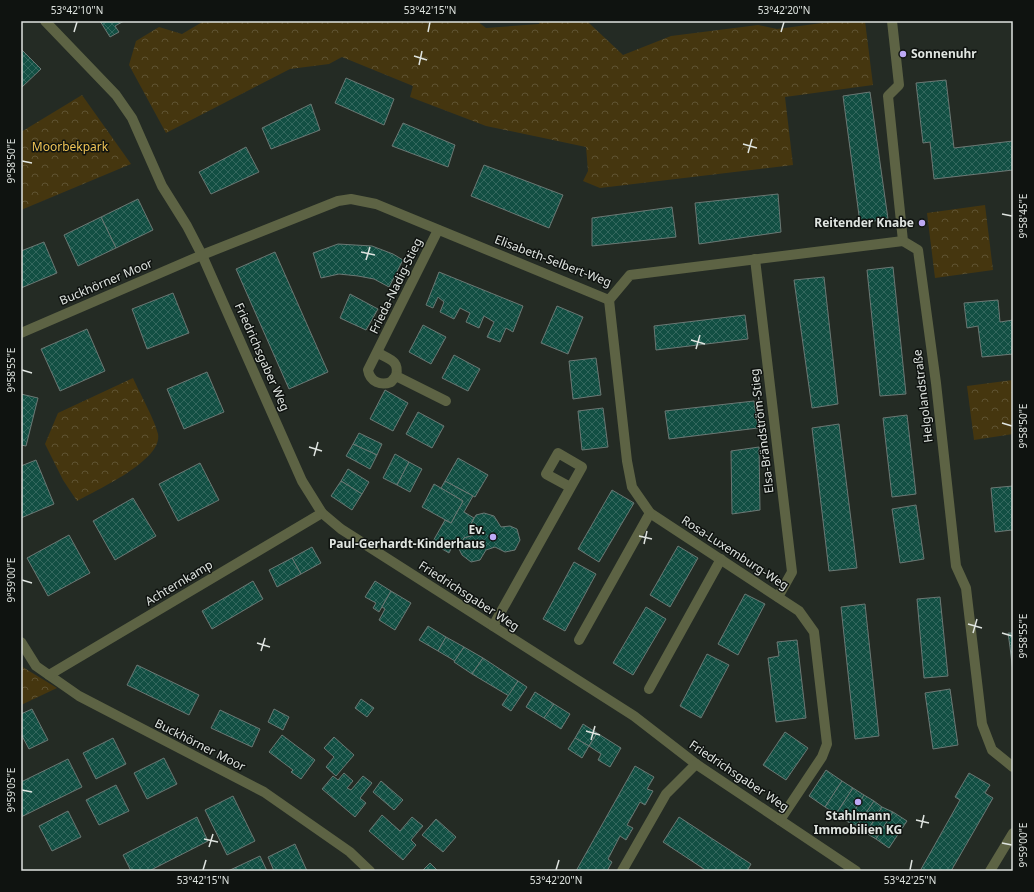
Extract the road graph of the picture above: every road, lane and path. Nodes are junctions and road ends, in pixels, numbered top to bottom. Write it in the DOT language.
graph roads {
  1 [pos="45,21"];
  2 [pos="892,21"];
  3 [pos="438,230"];
  4 [pos="903,241"];
  5 [pos="202,255"];
  6 [pos="755,259"];
  7 [pos="609,300"];
  8 [pos="21,333"];
  9 [pos="378,353"];
  10 [pos="396,376"];
  11 [pos="446,401"];
  12 [pos="570,488"];
  13 [pos="322,513"];
  14 [pos="650,513"];
  15 [pos="721,559"];
  16 [pos="778,597"];
  17 [pos="493,626"];
  18 [pos="579,640"];
  19 [pos="21,642"];
  20 [pos="21,654"];
  21 [pos="31,659"];
  22 [pos="49,675"];
  23 [pos="649,689"];
  24 [pos="696,764"];
  25 [pos="1013,767"];
  26 [pos="780,820"];
  27 [pos="1013,833"];
  28 [pos="370,871"];
  29 [pos="622,871"];
  30 [pos="856,871"];
  31 [pos="990,871"];
  1 -- 5 [label="street, Friedrichsgaber Weg"];
  2 -- 4 [label="street"];
  3 -- 5 [label="street, Elisabeth-Selbert-Weg"];
  3 -- 7 [label="street, Elisabeth-Selbert-Weg"];
  3 -- 9 [label="street, Frieda-Nadig-Stieg"];
  4 -- 6 [label="street, Elisabeth-Selbert-Weg"];
  4 -- 25 [label="street, Helgolandstraße"];
  5 -- 8 [label="street, Buckhörner Moor"];
  5 -- 13 [label="street, Friedrichsgaber Weg"];
  6 -- 7 [label="street, Elisabeth-Selbert-Weg"];
  6 -- 16 [label="street, Elsa-Brändström-Stieg"];
  7 -- 14 [label="street, Rosa-Luxemburg-Weg"];
  9 -- 10 [label="street, Frieda-Nadig-Stieg"];
  9 -- 10 [label="street, Frieda-Nadig-Stieg"];
  10 -- 11 [label="street"];
  12 -- 17 [label="street"];
  13 -- 17 [label="street, Friedrichsgaber Weg"];
  13 -- 22 [label="street, Achternkamp"];
  14 -- 15 [label="street, Rosa-Luxemburg-Weg"];
  14 -- 18 [label="street"];
  15 -- 16 [label="street, Rosa-Luxemburg-Weg"];
  15 -- 23 [label="street"];
  16 -- 26 [label="street, Rosa-Luxemburg-Weg"];
  17 -- 24 [label="street, Friedrichsgaber Weg"];
  19 -- 21 [label="street, Buckhörner Moor"];
  20 -- 21 [label="street"];
  21 -- 22 [label="street, Buckhörner Moor"];
  22 -- 28 [label="street, Buckhörner Moor"];
  24 -- 26 [label="street, Friedrichsgaber Weg"];
  24 -- 29 [label="street"];
  26 -- 30 [label="street, Friedrichsgaber Weg"];
  27 -- 31 [label="street"];
}
